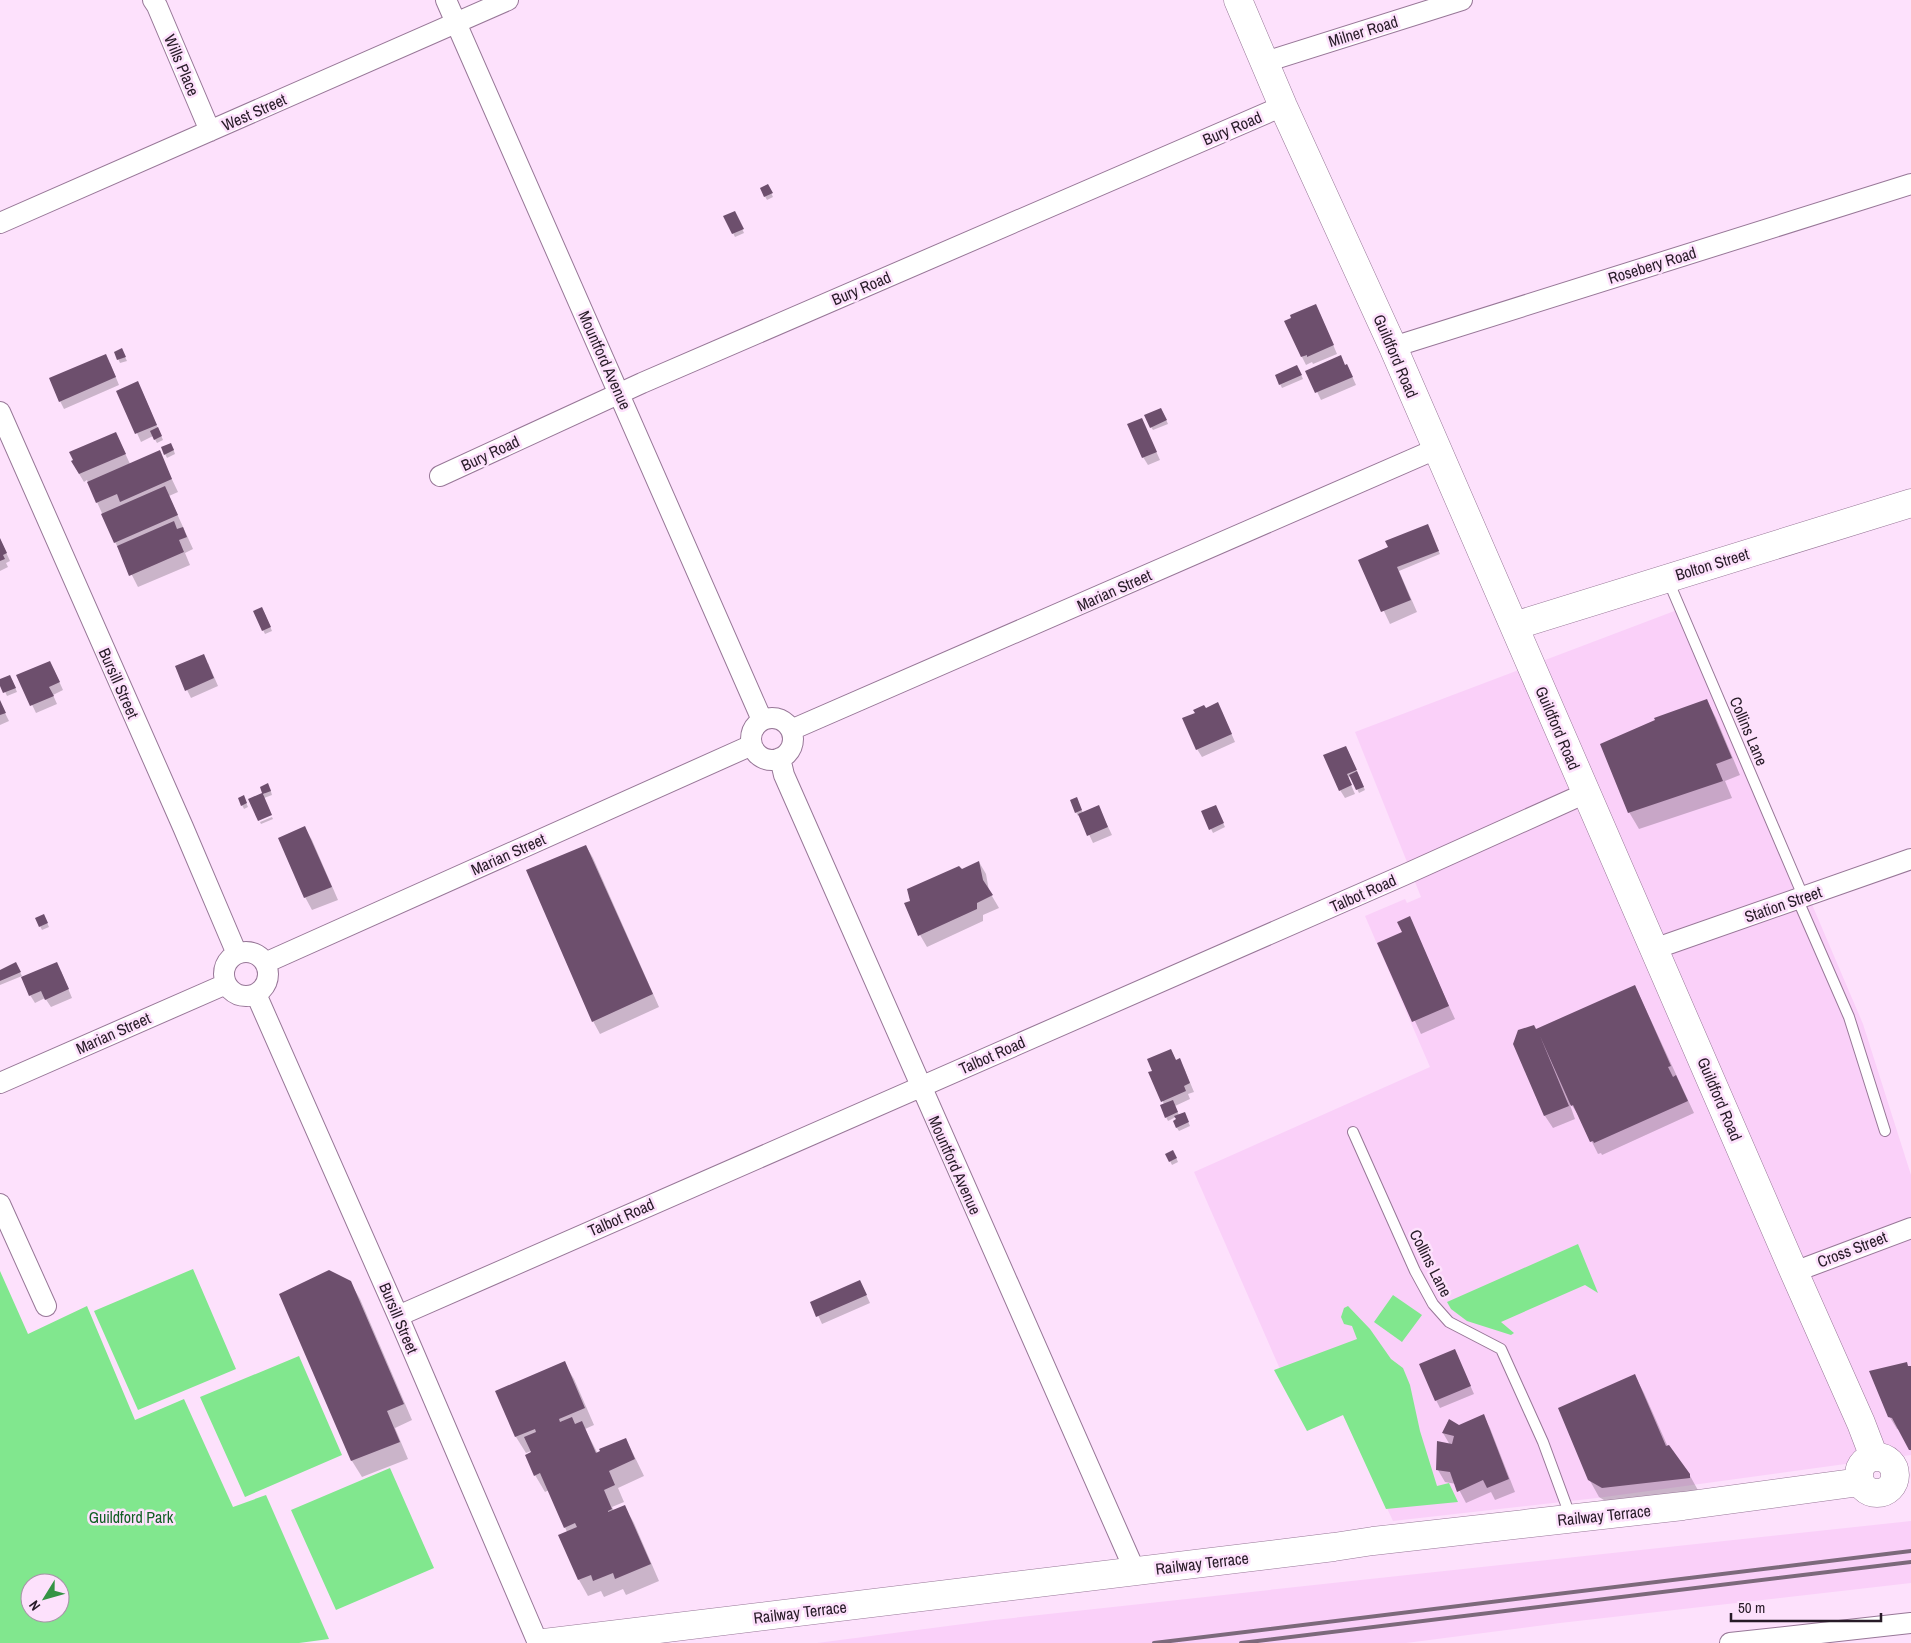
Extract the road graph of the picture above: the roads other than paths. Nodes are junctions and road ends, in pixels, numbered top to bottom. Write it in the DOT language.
graph roads {
  1 [pos="153,0"];
  2 [pos="446,0"];
  3 [pos="508,0"];
  4 [pos="1238,0"];
  5 [pos="1462,0"];
  6 [pos="456,22"];
  7 [pos="1265,62"];
  8 [pos="1283,106"];
  9 [pos="210,132"];
  10 [pos="1911,184"];
  11 [pos="0,223"];
  12 [pos="1393,347"];
  13 [pos="620,393"];
  14 [pos="0,412"];
  15 [pos="4,433"];
  16 [pos="1436,449"];
  17 [pos="440,476"];
  18 [pos="1911,503"];
  19 [pos="1667,578"];
  20 [pos="1514,626"];
  21 [pos="762,720"];
  22 [pos="791,730"];
  23 [pos="752,745"];
  24 [pos="780,758"];
  25 [pos="1586,794"];
  26 [pos="1911,859"];
  27 [pos="1800,897"];
  28 [pos="1654,949"];
  29 [pos="237,954"];
  30 [pos="265,963"];
  31 [pos="226,984"];
  32 [pos="256,994"];
  33 [pos="0,1082"];
  34 [pos="920,1086"];
  35 [pos="1885,1131"];
  36 [pos="1353,1132"];
  37 [pos="0,1204"];
  38 [pos="1911,1228"];
  39 [pos="1794,1272"];
  40 [pos="46,1306"];
  41 [pos="398,1316"];
  42 [pos="1874,1457"];
  43 [pos="1903,1479"];
  44 [pos="1860,1482"];
  45 [pos="1572,1518"];
  46 [pos="1135,1571"];
  47 [pos="1911,1623"];
  48 [pos="1790,1639"];
  49 [pos="538,1643"];
  50 [pos="544,1643"];
  51 [pos="1730,1643"];
  1 -- 9 [label="street, Wills Place"];
  2 -- 6 [label="street, Mountford Avenue"];
  3 -- 6 [label="street, West Street"];
  4 -- 7 [label="street, Guildford Road"];
  5 -- 7 [label="street, Milner Road"];
  6 -- 9 [label="street, West Street"];
  6 -- 13 [label="street, Mountford Avenue"];
  7 -- 8 [label="street, Guildford Road"];
  8 -- 12 [label="street, Guildford Road"];
  8 -- 13 [label="street, Bury Road"];
  9 -- 11 [label="street, West Street"];
  10 -- 12 [label="street, Rosebery Road"];
  12 -- 16 [label="street, Guildford Road"];
  13 -- 17 [label="street, Bury Road"];
  13 -- 21 [label="street, Mountford Avenue"];
  14 -- 15 [label="street, Bursill Street"];
  15 -- 29 [label="street, Bursill Street"];
  16 -- 20 [label="street, Guildford Road"];
  16 -- 22 [label="street, Marian Street"];
  18 -- 19 [label="street, Bolton Street"];
  19 -- 20 [label="street, Bolton Street"];
  19 -- 27 [label="lane, Collins Lane"];
  20 -- 25 [label="street, Guildford Road"];
  21 -- 22 [label="street"];
  21 -- 23 [label="street"];
  22 -- 24 [label="street"];
  23 -- 24 [label="street"];
  23 -- 30 [label="street, Marian Street"];
  24 -- 34 [label="street, Mountford Avenue"];
  25 -- 28 [label="street, Guildford Road"];
  25 -- 34 [label="street, Talbot Road"];
  26 -- 27 [label="street, Station Street"];
  27 -- 28 [label="street, Station Street"];
  27 -- 35 [label="lane, Collins Lane"];
  28 -- 39 [label="street, Guildford Road"];
  29 -- 30 [label="street"];
  29 -- 31 [label="street"];
  30 -- 32 [label="street"];
  31 -- 32 [label="street"];
  31 -- 33 [label="street, Marian Street"];
  32 -- 41 [label="street, Bursill Street"];
  34 -- 41 [label="street, Talbot Road"];
  34 -- 46 [label="street, Mountford Avenue"];
  36 -- 45 [label="lane, Collins Lane"];
  37 -- 40 [label="street"];
  38 -- 39 [label="street, Cross Street"];
  39 -- 42 [label="street, Guildford Road"];
  41 -- 49 [label="street, Bursill Street"];
  42 -- 43 [label="street"];
  42 -- 44 [label="street"];
  43 -- 44 [label="street"];
  44 -- 45 [label="street, Railway Terrace"];
  45 -- 46 [label="street, Railway Terrace"];
  46 -- 50 [label="street, Railway Terrace"];
  47 -- 48 [label="street"];
  48 -- 51 [label="street"];
}
